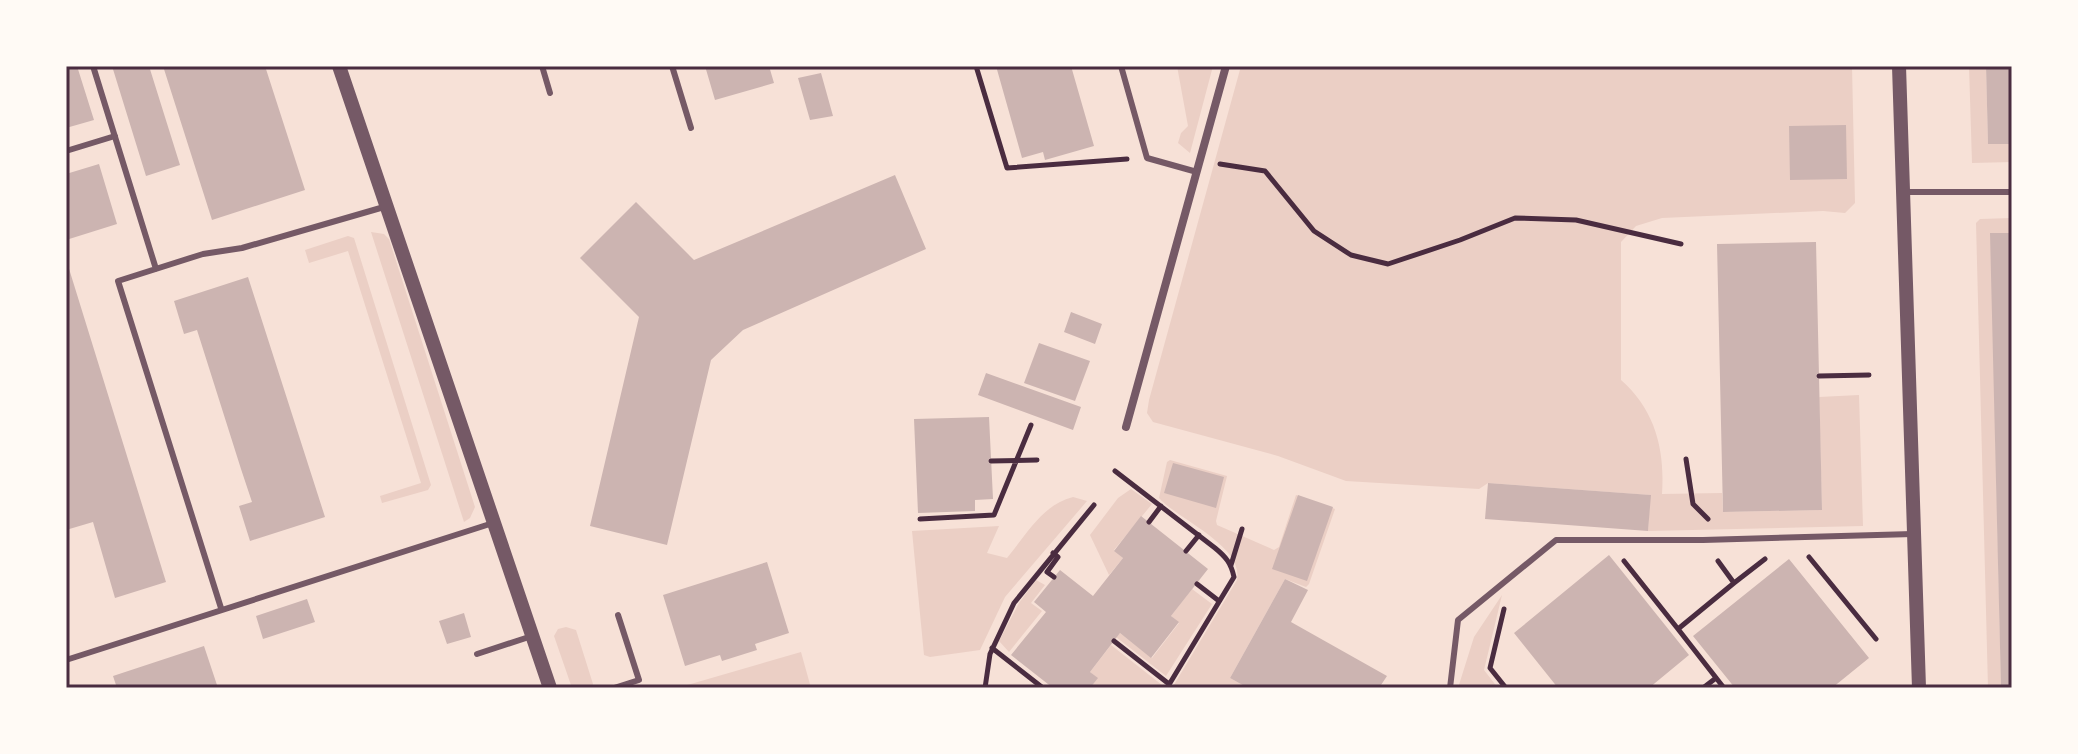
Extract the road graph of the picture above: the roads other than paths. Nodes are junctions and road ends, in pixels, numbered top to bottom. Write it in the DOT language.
graph roads {
  1 [pos="93,66"];
  2 [pos="339,66"];
  3 [pos="542,66"];
  4 [pos="672,66"];
  5 [pos="1121,66"];
  6 [pos="1226,66"];
  7 [pos="1899,66"];
  8 [pos="550,93"];
  9 [pos="691,128"];
  10 [pos="115,136"];
  11 [pos="66,151"];
  12 [pos="1197,172"];
  13 [pos="1905,192"];
  14 [pos="2012,192"];
  15 [pos="387,206"];
  16 [pos="156,269"];
  17 [pos="1126,427"];
  18 [pos="494,523"];
  19 [pos="1914,534"];
  20 [pos="221,608"];
  21 [pos="618,615"];
  22 [pos="532,636"];
  23 [pos="477,654"];
  24 [pos="66,660"];
  25 [pos="550,688"];
  26 [pos="614,688"];
  27 [pos="1450,688"];
  28 [pos="1919,688"];
  1 -- 10 [label="lane"];
  2 -- 15 [label="street"];
  3 -- 8 [label="lane"];
  4 -- 9 [label="lane"];
  5 -- 12 [label="lane"];
  6 -- 12 [label="street"];
  7 -- 13 [label="street"];
  10 -- 11 [label="lane"];
  10 -- 16 [label="lane"];
  12 -- 17 [label="street"];
  13 -- 14 [label="lane"];
  13 -- 19 [label="street"];
  15 -- 16 [label="lane"];
  15 -- 18 [label="street"];
  16 -- 20 [label="lane"];
  18 -- 20 [label="lane"];
  18 -- 22 [label="street"];
  19 -- 27 [label="lane"];
  19 -- 28 [label="street"];
  20 -- 24 [label="lane"];
  21 -- 26 [label="lane"];
  22 -- 23 [label="lane"];
  22 -- 25 [label="street"];
}
